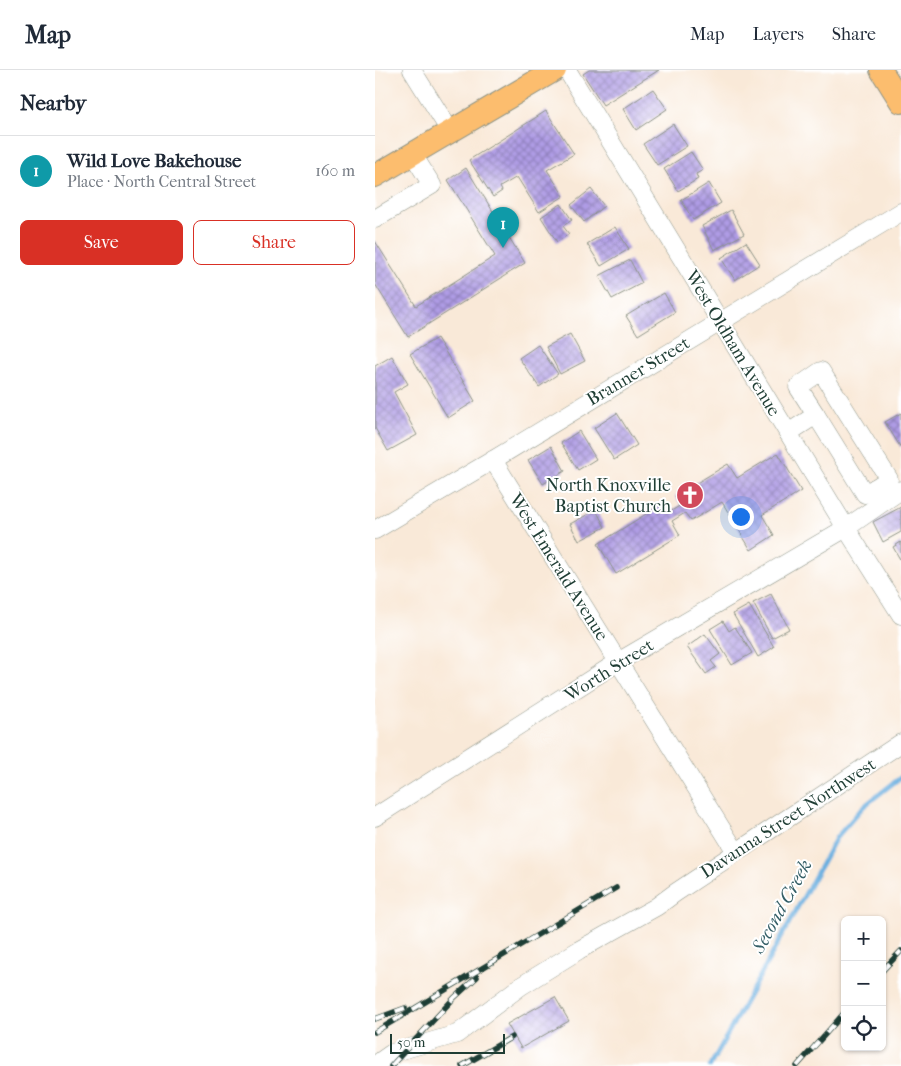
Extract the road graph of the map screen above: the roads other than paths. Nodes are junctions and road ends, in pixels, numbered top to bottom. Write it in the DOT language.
graph roads {
  1 [pos="413,70"];
  2 [pos="555,70"];
  3 [pos="567,70"];
  4 [pos="881,70"];
  5 [pos="901,102"];
  6 [pos="450,131"];
  7 [pos="412,153"];
  8 [pos="375,176"];
  9 [pos="901,212"];
  10 [pos="375,219"];
  11 [pos="720,321"];
  12 [pos="816,415"];
  13 [pos="787,433"];
  14 [pos="493,460"];
  15 [pos="901,490"];
  16 [pos="880,494"];
  17 [pos="845,528"];
  18 [pos="375,530"];
  19 [pos="901,615"];
  20 [pos="618,662"];
  21 [pos="901,743"];
  22 [pos="375,817"];
  23 [pos="736,852"];
  24 [pos="375,1064"];
  1 -- 6 [label="street"];
  2 -- 6 [label="main road"];
  3 -- 11 [label="street, West Oldham Avenue"];
  4 -- 5 [label="main road"];
  6 -- 7 [label="main road"];
  7 -- 8 [label="main road"];
  7 -- 10 [label="street"];
  9 -- 11 [label="street, Branner Street"];
  11 -- 13 [label="street, West Oldham Avenue"];
  11 -- 14 [label="street, Branner Street"];
  12 -- 13 [label="street"];
  12 -- 16 [label="street"];
  12 -- 16 [label="street"];
  13 -- 17 [label="street, West Oldham Avenue"];
  14 -- 18 [label="street, Branner Street"];
  14 -- 20 [label="street, West Emerald Avenue"];
  15 -- 16 [label="street, Worth Street"];
  16 -- 17 [label="street, Worth Street"];
  17 -- 19 [label="street, West Oldham Avenue"];
  17 -- 20 [label="street, Worth Street"];
  20 -- 22 [label="street, Worth Street"];
  20 -- 23 [label="street, West Emerald Avenue"];
  21 -- 23 [label="street, Davanna Street Northwest"];
  23 -- 24 [label="street, Davanna Street Northwest"];
}
